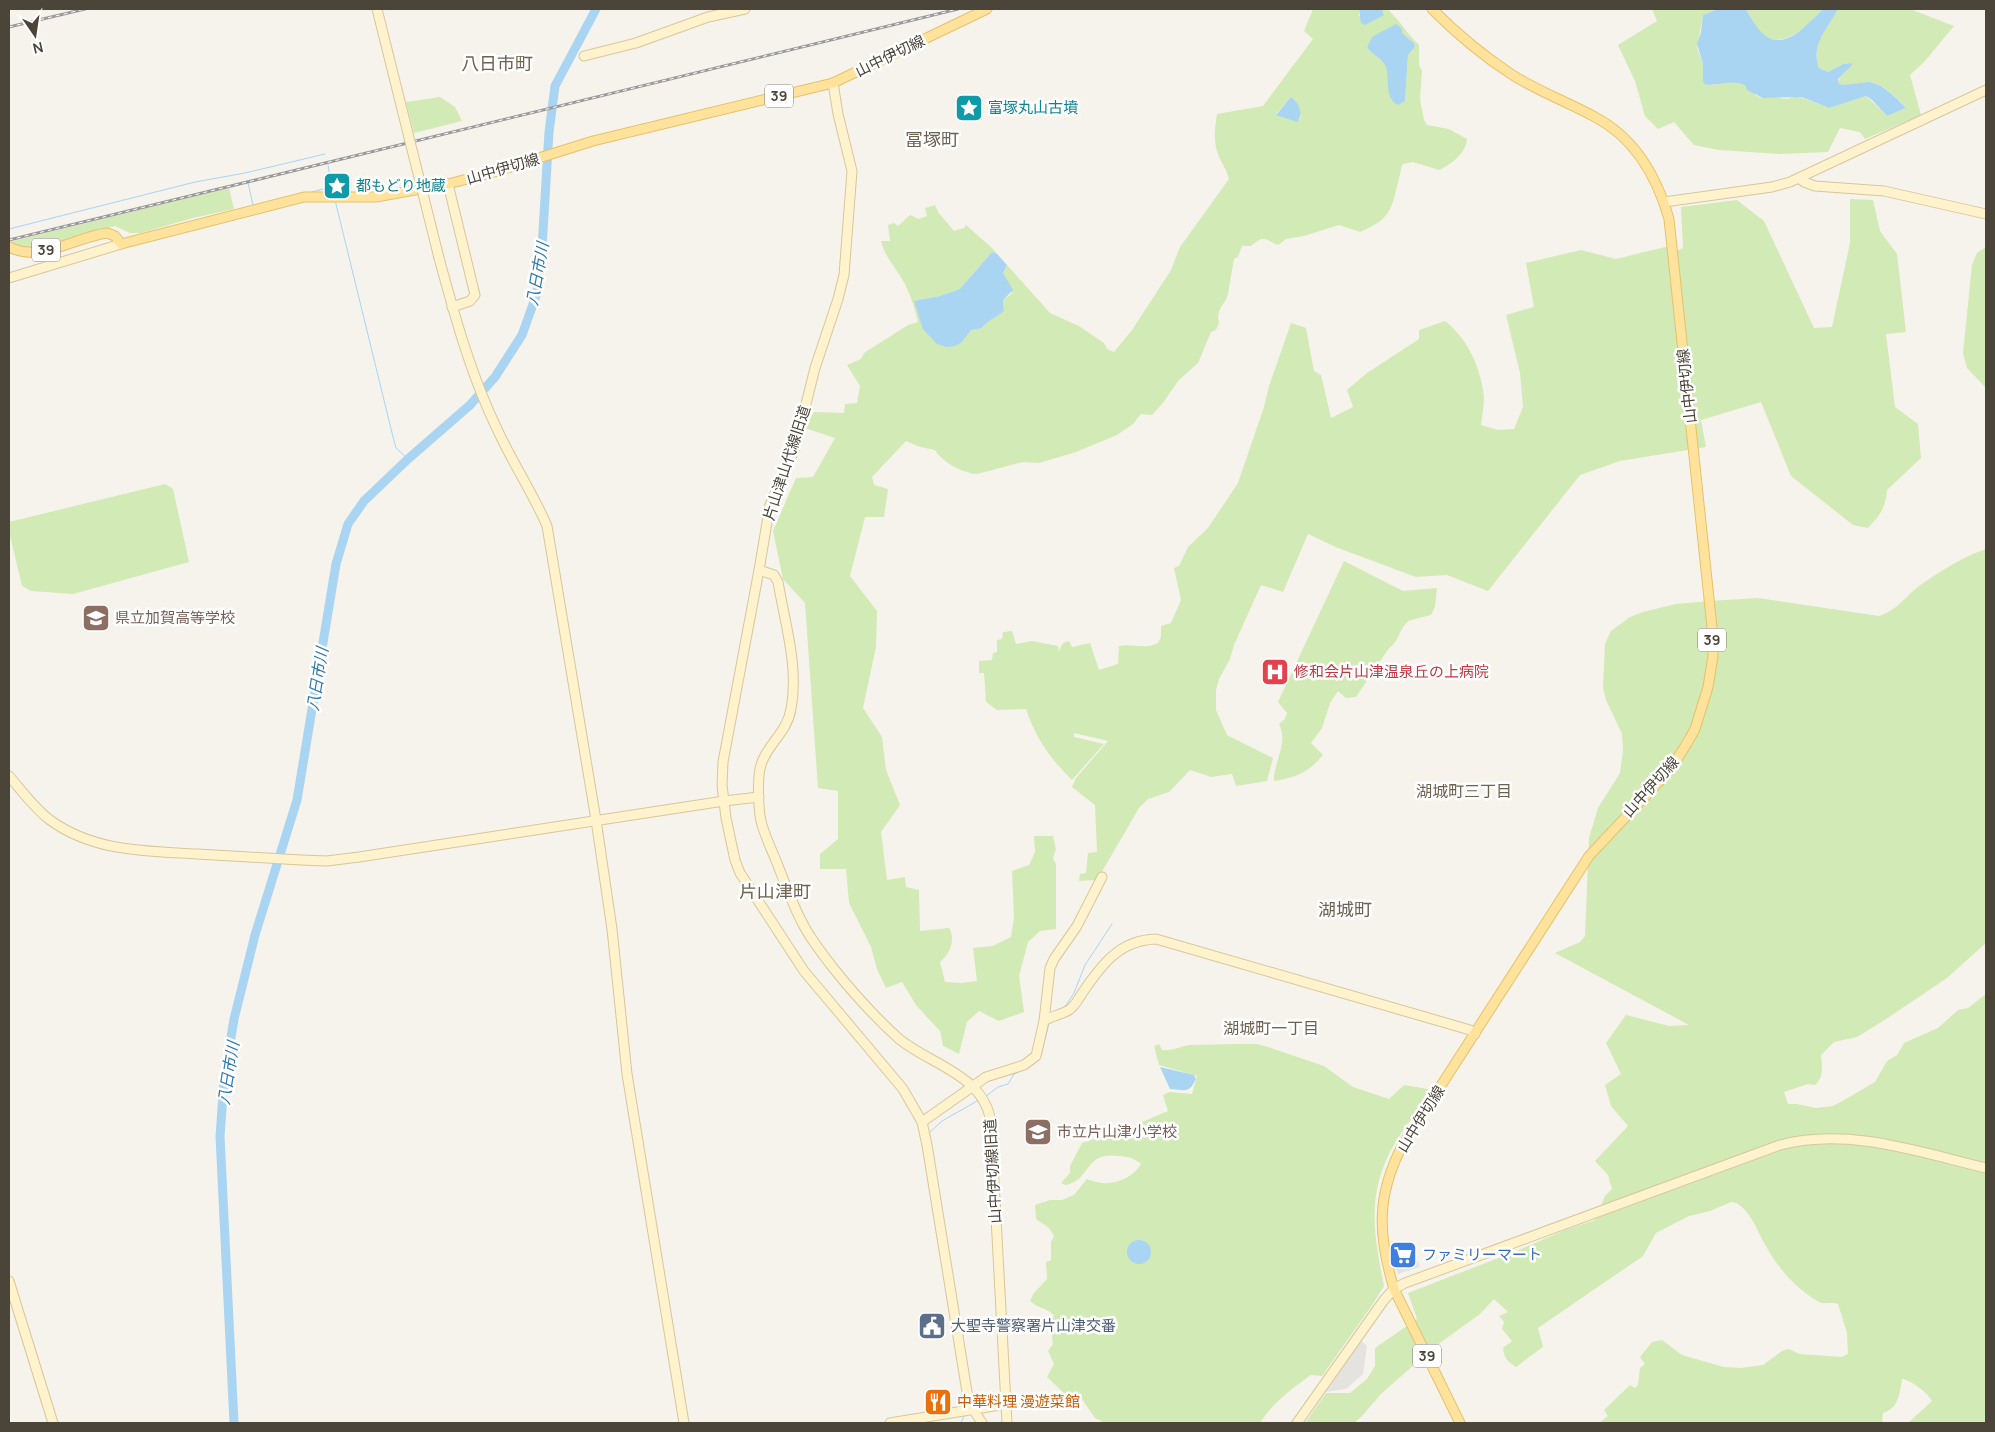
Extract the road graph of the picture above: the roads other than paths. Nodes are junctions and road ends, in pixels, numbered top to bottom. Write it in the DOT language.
graph roads {
  1 [pos="377,9"];
  2 [pos="745,9"];
  3 [pos="987,9"];
  4 [pos="1432,9"];
  5 [pos="584,56"];
  6 [pos="833,83"];
  7 [pos="1986,90"];
  8 [pos="1800,178"];
  9 [pos="448,184"];
  10 [pos="1664,202"];
  11 [pos="1986,214"];
  12 [pos="122,244"];
  13 [pos="9,247"];
  14 [pos="9,278"];
  15 [pos="452,307"];
  16 [pos="759,570"];
  17 [pos="9,776"];
  18 [pos="759,797"];
  19 [pos="724,801"];
  20 [pos="596,820"];
  21 [pos="1102,877"];
  22 [pos="1044,1021"];
  23 [pos="1475,1034"];
  24 [pos="973,1087"];
  25 [pos="922,1122"];
  26 [pos="1986,1168"];
  27 [pos="9,1281"];
  28 [pos="1394,1289"];
  29 [pos="1006,1404"];
  30 [pos="973,1409"];
  31 [pos="53,1423"];
  32 [pos="684,1423"];
  33 [pos="890,1423"];
  34 [pos="982,1423"];
  35 [pos="1007,1423"];
  36 [pos="1297,1423"];
  37 [pos="1460,1423"];
  1 -- 15 [label="street, bridge"];
  2 -- 5 [label="street"];
  3 -- 6 [label="main road, 山中伊切線 / 39"];
  4 -- 10 [label="main road, 山中伊切線 / 39"];
  6 -- 9 [label="main road, 山中伊切線 / 39"];
  6 -- 16 [label="street, 片山津山代線旧道"];
  7 -- 8 [label="street"];
  8 -- 10 [label="street"];
  8 -- 11 [label="street"];
  9 -- 12 [label="main road, 山中伊切線 / 39"];
  9 -- 15 [label="street"];
  10 -- 23 [label="main road, 山中伊切線 / 39"];
  12 -- 13 [label="main road, 39"];
  12 -- 14 [label="street"];
  15 -- 20 [label="street"];
  16 -- 18 [label="street"];
  16 -- 19 [label="street, 片山津山代線旧道"];
  17 -- 20 [label="street"];
  18 -- 19 [label="street"];
  18 -- 24 [label="street, 山中伊切線旧道"];
  19 -- 20 [label="street"];
  19 -- 25 [label="street, 片山津山代線旧道"];
  20 -- 32 [label="street"];
  21 -- 22 [label="street"];
  22 -- 23 [label="street"];
  22 -- 24 [label="street"];
  23 -- 28 [label="main road, 山中伊切線 / 39"];
  24 -- 25 [label="street"];
  24 -- 29 [label="street, 山中伊切線旧道"];
  25 -- 30 [label="street, 片山津山代線旧道"];
  26 -- 28 [label="street"];
  27 -- 31 [label="street"];
  28 -- 36 [label="street"];
  28 -- 37 [label="main road, 山中伊切線 / 39"];
  29 -- 30 [label="street"];
  29 -- 35 [label="street, 山中伊切線旧道"];
  30 -- 33 [label="street"];
  30 -- 34 [label="street, 片山津山代線旧道"];
}
